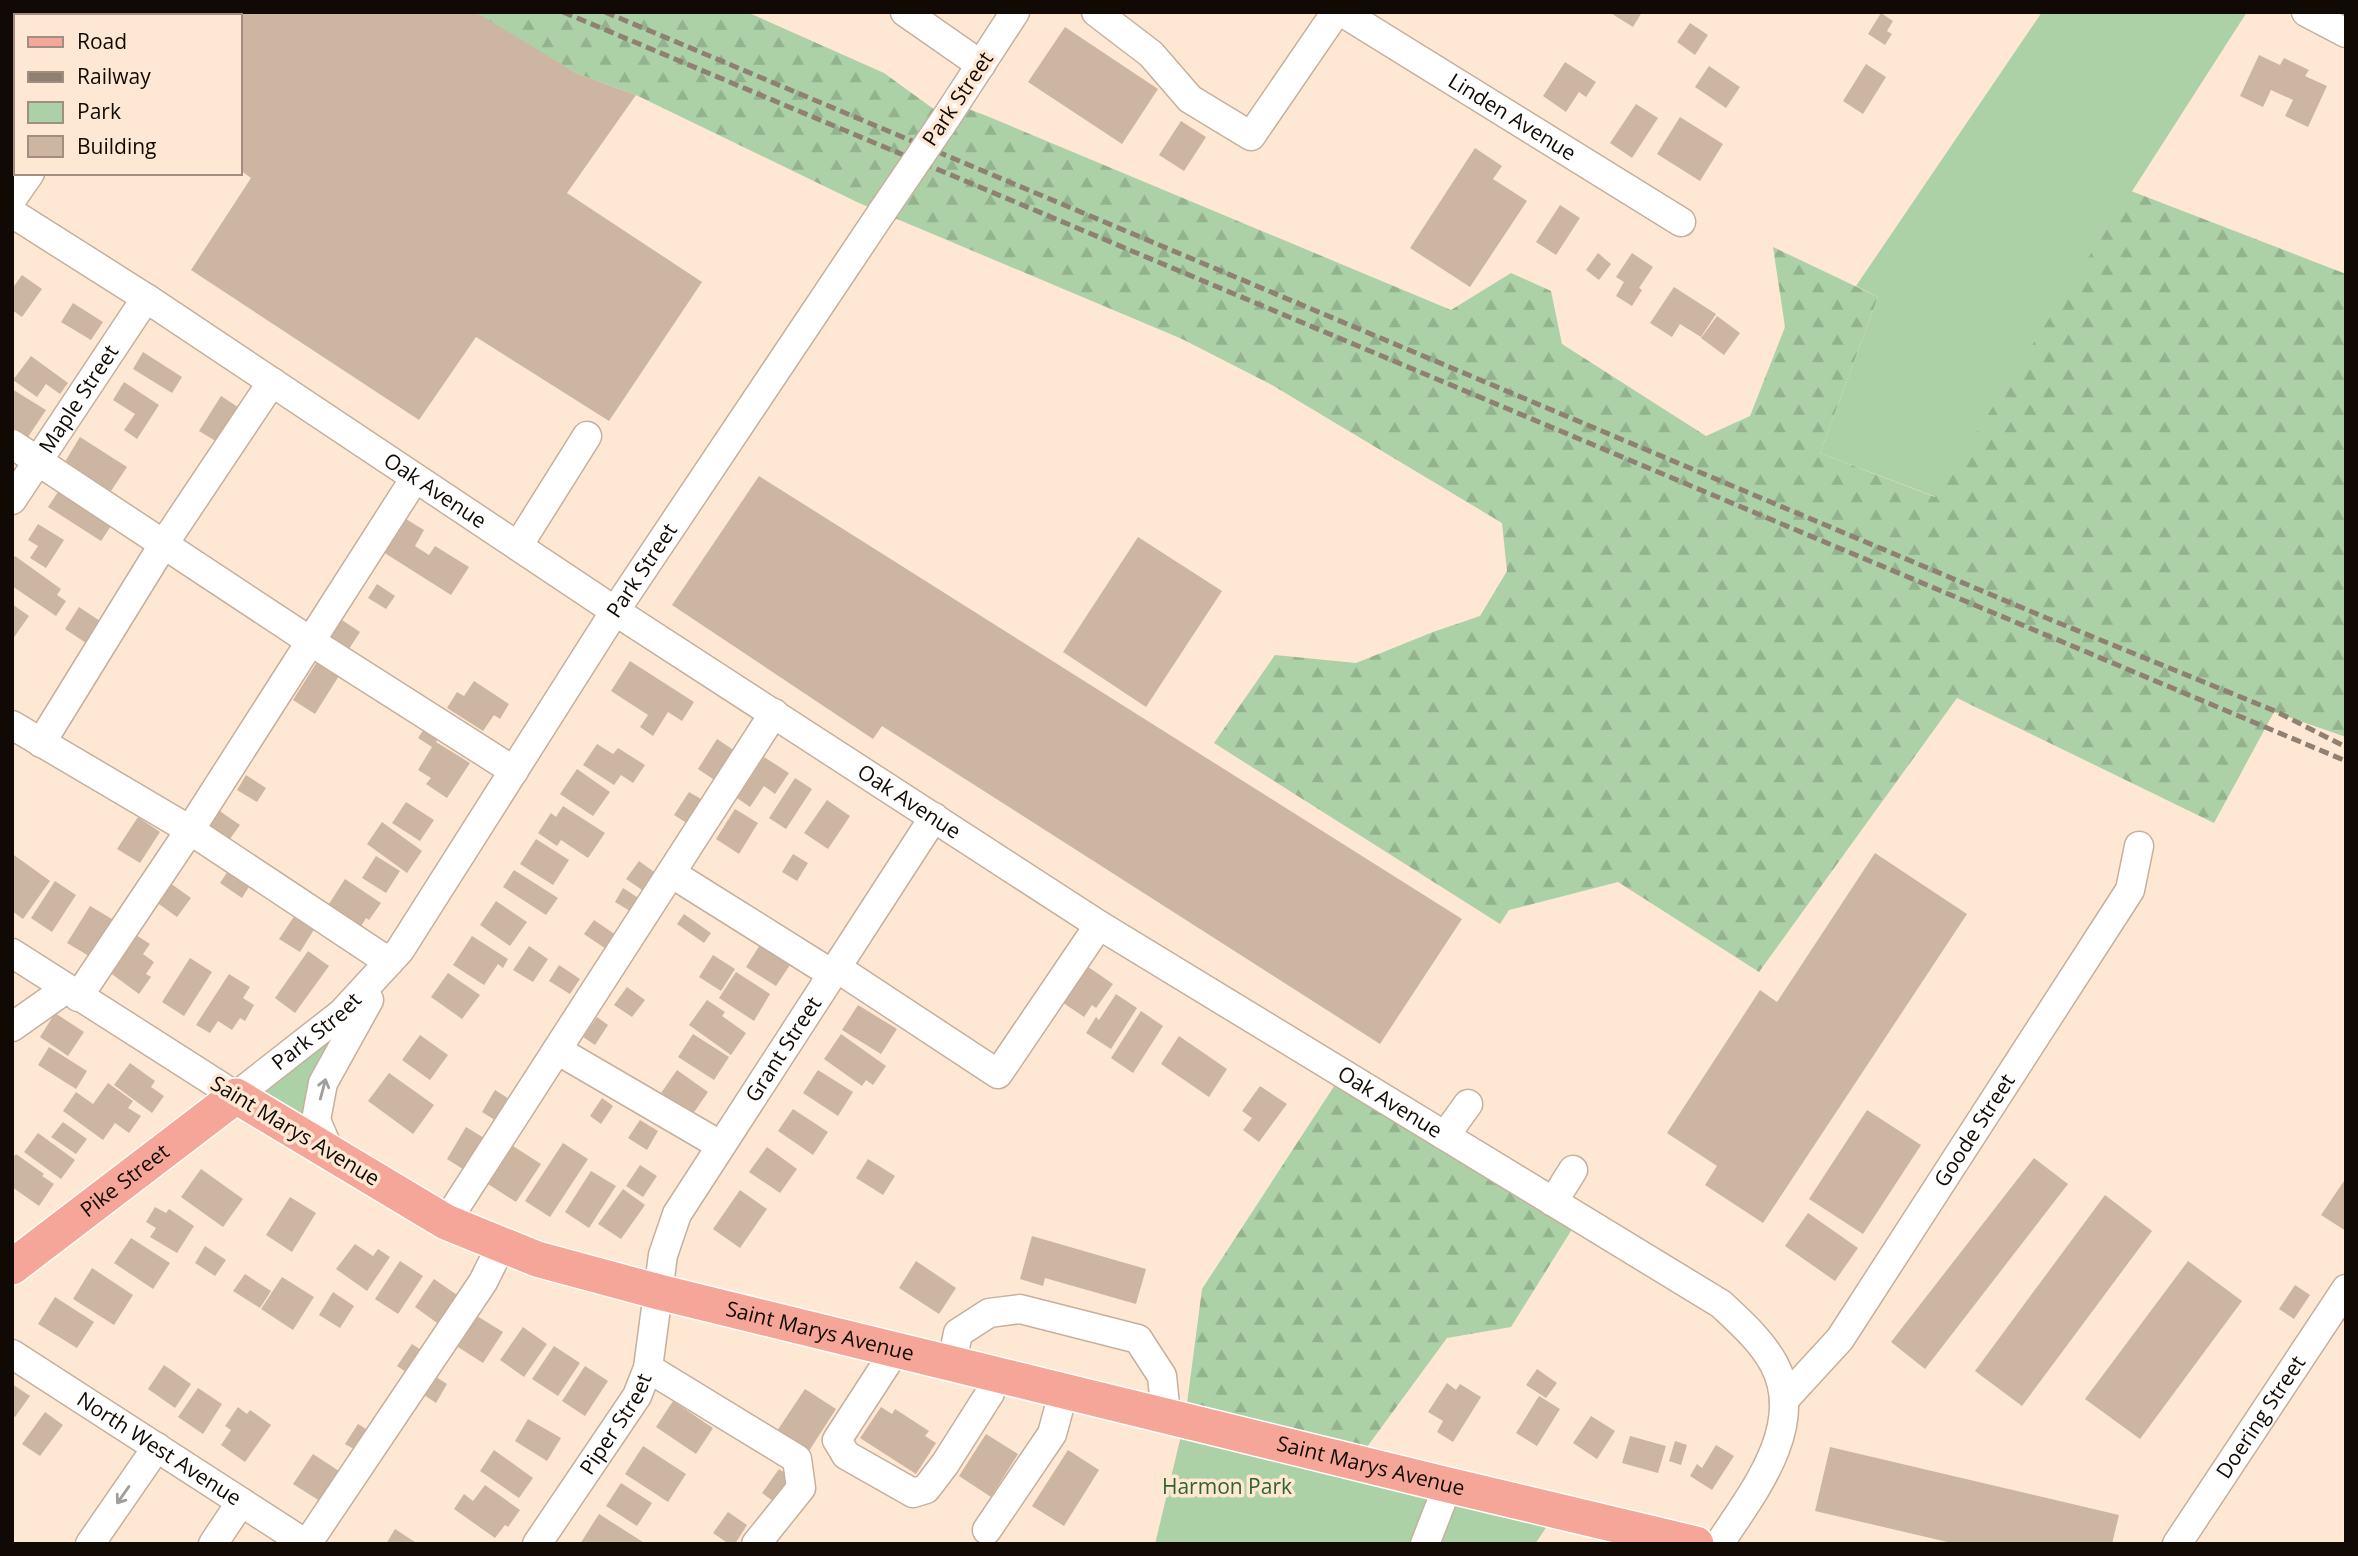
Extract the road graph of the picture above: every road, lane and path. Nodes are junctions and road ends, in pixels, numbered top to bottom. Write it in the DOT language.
graph roads {
  1 [pos="905,12"];
  2 [pos="1016,12"];
  3 [pos="1096,12"];
  4 [pos="1339,12"];
  5 [pos="2306,12"];
  6 [pos="2346,33"];
  7 [pos="981,65"];
  8 [pos="29,175"];
  9 [pos="15,216"];
  10 [pos="1681,222"];
  11 [pos="146,298"];
  12 [pos="272,382"];
  13 [pos="587,436"];
  14 [pos="12,444"];
  15 [pos="38,460"];
  16 [pos="415,478"];
  17 [pos="12,500"];
  18 [pos="163,545"];
  19 [pos="518,546"];
  20 [pos="615,611"];
  21 [pos="310,641"];
  22 [pos="774,713"];
  23 [pos="12,725"];
  24 [pos="41,743"];
  25 [pos="514,771"];
  26 [pos="934,817"];
  27 [pos="190,830"];
  28 [pos="2139,846"];
  29 [pos="671,873"];
  30 [pos="1099,925"];
  31 [pos="12,953"];
  32 [pos="394,956"];
  33 [pos="834,971"];
  34 [pos="72,993"];
  35 [pos="12,1027"];
  36 [pos="557,1050"];
  37 [pos="236,1096"];
  38 [pos="1468,1104"];
  39 [pos="1445,1136"];
  40 [pos="720,1145"];
  41 [pos="330,1153"];
  42 [pos="1573,1170"];
  43 [pos="1553,1202"];
  44 [pos="446,1222"];
  45 [pos="502,1244"];
  46 [pos="16,1257"];
  47 [pos="2346,1289"];
  48 [pos="660,1292"];
  49 [pos="896,1349"];
  50 [pos="12,1354"];
  51 [pos="952,1363"];
  52 [pos="648,1368"];
  53 [pos="995,1373"];
  54 [pos="1064,1390"];
  55 [pos="1784,1400"];
  56 [pos="1166,1415"];
  57 [pos="157,1447"];
  58 [pos="1448,1485"];
  59 [pos="241,1502"];
  60 [pos="986,1530"];
  61 [pos="90,1544"];
  62 [pos="213,1544"];
  63 [pos="306,1544"];
  64 [pos="537,1544"];
  65 [pos="756,1544"];
  66 [pos="1425,1544"];
  67 [pos="1696,1544"];
  68 [pos="1719,1544"];
  69 [pos="2177,1544"];
  1 -- 7 [label="street"];
  2 -- 7 [label="street, Park Street"];
  3 -- 4 [label="street"];
  4 -- 10 [label="street, Linden Avenue"];
  5 -- 6 [label="street"];
  7 -- 20 [label="street, Park Street, bridge"];
  8 -- 9 [label="street"];
  9 -- 11 [label="street, Oak Avenue"];
  11 -- 12 [label="street, Oak Avenue"];
  11 -- 15 [label="street, Maple Street"];
  12 -- 16 [label="street, Oak Avenue"];
  12 -- 18 [label="street"];
  13 -- 19 [label="street"];
  14 -- 15 [label="street"];
  15 -- 17 [label="street, Maple Street"];
  15 -- 18 [label="street"];
  16 -- 19 [label="street, Oak Avenue"];
  16 -- 21 [label="street"];
  18 -- 21 [label="street"];
  18 -- 24 [label="street"];
  19 -- 20 [label="street, Oak Avenue"];
  20 -- 22 [label="street, Oak Avenue"];
  20 -- 25 [label="street, Park Street"];
  21 -- 25 [label="street"];
  21 -- 27 [label="street"];
  22 -- 26 [label="street, Oak Avenue"];
  22 -- 29 [label="street"];
  23 -- 24 [label="street"];
  24 -- 27 [label="street"];
  25 -- 32 [label="street, Park Street"];
  26 -- 30 [label="street, Oak Avenue"];
  26 -- 33 [label="street, Grant Street"];
  27 -- 32 [label="street"];
  27 -- 34 [label="street"];
  28 -- 55 [label="street, Goode Street"];
  29 -- 33 [label="street"];
  29 -- 36 [label="street"];
  30 -- 33 [label="street"];
  30 -- 39 [label="street, Oak Avenue"];
  31 -- 34 [label="street, Saint Marys Avenue"];
  32 -- 37 [label="street, Park Street"];
  41 -- 32 [label="street, one-way"];
  33 -- 40 [label="street, Grant Street"];
  34 -- 35 [label="street"];
  34 -- 37 [label="street, Saint Marys Avenue"];
  36 -- 40 [label="street"];
  36 -- 44 [label="street"];
  37 -- 41 [label="main road, Saint Marys Avenue"];
  37 -- 46 [label="main road, Pike Street"];
  38 -- 39 [label="street"];
  39 -- 43 [label="street, Oak Avenue"];
  40 -- 48 [label="street, Grant Street"];
  41 -- 44 [label="main road, Saint Marys Avenue"];
  42 -- 43 [label="street"];
  43 -- 55 [label="street, Oak Avenue"];
  44 -- 45 [label="main road, Saint Marys Avenue"];
  45 -- 48 [label="main road, Saint Marys Avenue"];
  45 -- 63 [label="street"];
  47 -- 69 [label="street, Doering Street"];
  48 -- 49 [label="main road, Saint Marys Avenue"];
  48 -- 52 [label="street, Piper Street"];
  49 -- 51 [label="main road, Saint Marys Avenue"];
  49 -- 53 [label="street"];
  50 -- 57 [label="street, North West Avenue"];
  51 -- 53 [label="main road, Saint Marys Avenue"];
  51 -- 56 [label="street"];
  52 -- 64 [label="street, Piper Street"];
  52 -- 65 [label="street"];
  53 -- 54 [label="main road, Saint Marys Avenue"];
  54 -- 56 [label="main road, Saint Marys Avenue"];
  54 -- 60 [label="street"];
  55 -- 68 [label="street"];
  56 -- 58 [label="main road, Saint Marys Avenue"];
  57 -- 59 [label="street, North West Avenue"];
  57 -- 61 [label="street, one-way"];
  58 -- 66 [label="street"];
  58 -- 67 [label="main road, Saint Marys Avenue"];
  59 -- 62 [label="street"];
  59 -- 63 [label="street, North West Avenue"];
}
